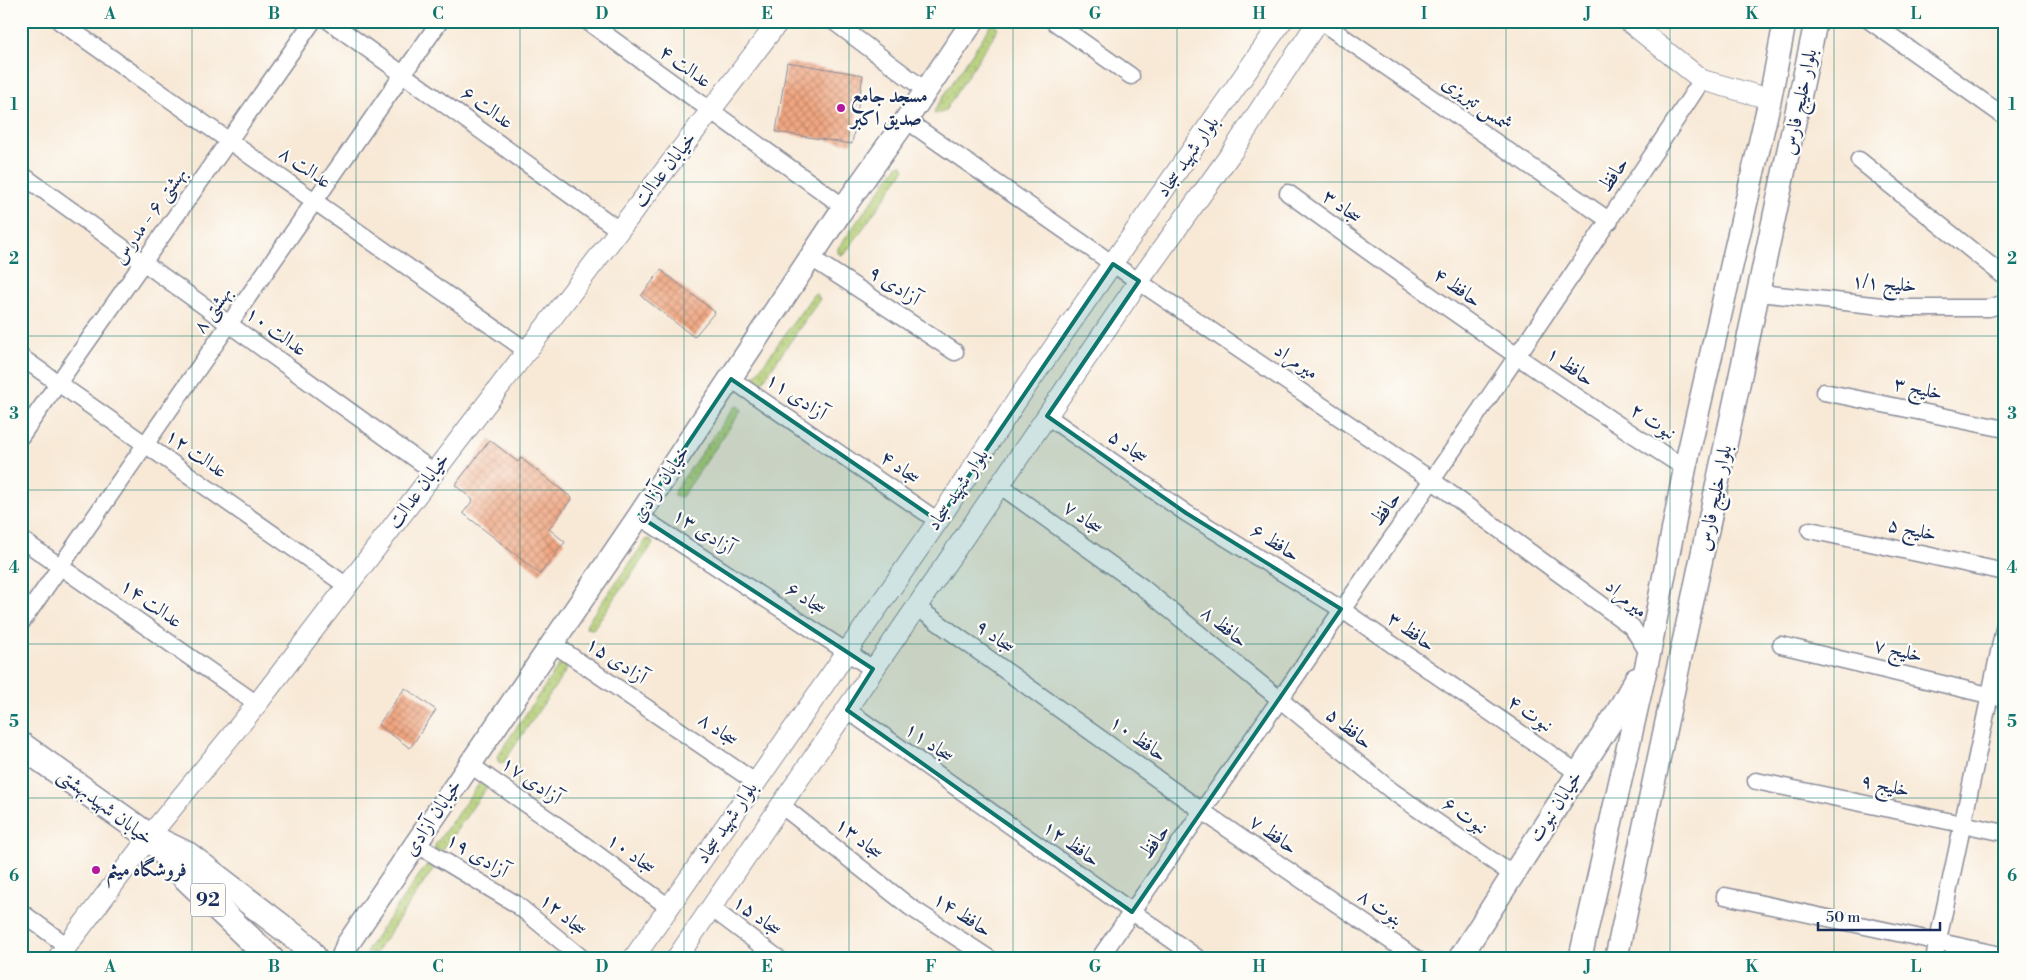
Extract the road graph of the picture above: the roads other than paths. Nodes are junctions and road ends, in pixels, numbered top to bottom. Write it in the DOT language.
graph roads {
  1 [pos="59,21"];
  2 [pos="313,21"];
  3 [pos="329,21"];
  4 [pos="440,21"];
  5 [pos="587,21"];
  6 [pos="778,21"];
  7 [pos="833,21"];
  8 [pos="973,21"];
  9 [pos="1053,21"];
  10 [pos="1282,21"];
  11 [pos="1319,21"];
  12 [pos="1628,21"];
  13 [pos="1785,21"];
  14 [pos="1870,21"];
  15 [pos="1815,29"];
  16 [pos="403,74"];
  17 [pos="1131,76"];
  18 [pos="1702,80"];
  19 [pos="925,90"];
  20 [pos="1770,98"];
  21 [pos="710,112"];
  22 [pos="2005,117"];
  23 [pos="906,120"];
  24 [pos="229,141"];
  25 [pos="1859,160"];
  26 [pos="21,174"];
  27 [pos="1288,193"];
  28 [pos="315,201"];
  29 [pos="844,207"];
  30 [pos="1610,221"];
  31 [pos="619,230"];
  32 [pos="1371,254"];
  33 [pos="810,257"];
  34 [pos="144,262"];
  35 [pos="1113,264"];
  36 [pos="2005,277"];
  37 [pos="1139,280"];
  38 [pos="1759,293"];
  39 [pos="2005,302"];
  40 [pos="229,324"];
  41 [pos="527,350"];
  42 [pos="955,352"];
  43 [pos="1518,356"];
  44 [pos="21,357"];
  45 [pos="731,379"];
  46 [pos="59,383"];
  47 [pos="1824,392"];
  48 [pos="1598,412"];
  49 [pos="1047,416"];
  50 [pos="2005,429"];
  51 [pos="21,436"];
  52 [pos="146,444"];
  53 [pos="837,450"];
  54 [pos="1685,468"];
  55 [pos="434,472"];
  56 [pos="1433,481"];
  57 [pos="998,484"];
  58 [pos="1186,513"];
  59 [pos="639,516"];
  60 [pos="938,521"];
  61 [pos="1810,530"];
  62 [pos="21,539"];
  63 [pos="61,567"];
  64 [pos="2005,572"];
  65 [pos="743,584"];
  66 [pos="347,586"];
  67 [pos="1142,587"];
  68 [pos="915,606"];
  69 [pos="1341,609"];
  70 [pos="21,623"];
  71 [pos="2005,624"];
  72 [pos="552,643"];
  73 [pos="1781,646"];
  74 [pos="847,651"];
  75 [pos="1649,654"];
  76 [pos="1680,660"];
  77 [pos="873,668"];
  78 [pos="1457,690"];
  79 [pos="1997,697"];
  80 [pos="1279,699"];
  81 [pos="1050,703"];
  82 [pos="257,704"];
  83 [pos="847,710"];
  84 [pos="656,713"];
  85 [pos="21,745"];
  86 [pos="469,764"];
  87 [pos="1578,773"];
  88 [pos="1756,781"];
  89 [pos="755,782"];
  90 [pos="1392,791"];
  91 [pos="781,805"];
  92 [pos="987,810"];
  93 [pos="1202,811"];
  94 [pos="1962,824"];
  95 [pos="568,833"];
  96 [pos="2005,833"];
  97 [pos="150,837"];
  98 [pos="416,844"];
  99 [pos="1513,875"];
  100 [pos="1320,893"];
  101 [pos="1725,896"];
  102 [pos="516,904"];
  103 [pos="710,907"];
  104 [pos="910,907"];
  105 [pos="670,908"];
  106 [pos="21,912"];
  107 [pos="1132,912"];
  108 [pos="1938,941"];
  109 [pos="62,952"];
  110 [pos="344,952"];
  111 [pos="2005,956"];
  112 [pos="270,959"];
  113 [pos="315,959"];
  114 [pos="324,959"];
  115 [pos="583,959"];
  116 [pos="633,959"];
  117 [pos="676,959"];
  118 [pos="779,959"];
  119 [pos="990,959"];
  120 [pos="1099,959"];
  121 [pos="1199,959"];
  122 [pos="1417,959"];
  123 [pos="1459,959"];
  124 [pos="1580,959"];
  125 [pos="1616,959"];
  126 [pos="1934,959"];
  1 -- 24 [label="street, عدالت ۸"];
  2 -- 24 [label="street, بهشتی ۶ - مدرس"];
  3 -- 16 [label="street, عدالت ۶"];
  4 -- 16 [label="street, بهشتی ۸"];
  5 -- 21 [label="street, عدالت ۴"];
  6 -- 21 [label="street, خیابان عدالت"];
  7 -- 19 [label="street"];
  8 -- 19 [label="main road, خیابان آزادی"];
  9 -- 17 [label="street"];
  10 -- 35 [label="street, بلوار شهید سجاد"];
  11 -- 30 [label="street, شمس تبریزی"];
  11 -- 37 [label="street, بلوار شهید سجاد"];
  12 -- 18 [label="street"];
  13 -- 20 [label="main road"];
  14 -- 22 [label="street"];
  15 -- 38 [label="main road, بلوار خلیج فارس"];
  16 -- 28 [label="street, بهشتی ۸"];
  16 -- 31 [label="street, عدالت ۶"];
  18 -- 20 [label="street"];
  18 -- 30 [label="street, حافظ"];
  19 -- 23 [label="main road, خیابان آزادی"];
  20 -- 54 [label="main road"];
  21 -- 29 [label="street, عدالت ۴"];
  21 -- 31 [label="street, خیابان عدالت"];
  23 -- 29 [label="main road, خیابان آزادی"];
  23 -- 35 [label="street, میرمراد"];
  24 -- 28 [label="street, عدالت ۸"];
  24 -- 34 [label="street, بهشتی ۶ - مدرس"];
  25 -- 36 [label="street"];
  26 -- 34 [label="street, عدالت ۱۰"];
  27 -- 32 [label="street, سجاد ۳"];
  28 -- 40 [label="street, بهشتی ۸"];
  28 -- 41 [label="street, عدالت ۸"];
  29 -- 33 [label="main road, خیابان آزادی"];
  30 -- 43 [label="street, حافظ"];
  31 -- 41 [label="street, خیابان عدالت"];
  32 -- 43 [label="street, حافظ ۴"];
  33 -- 42 [label="street, آزادی ۹"];
  33 -- 45 [label="main road, خیابان آزادی"];
  34 -- 40 [label="street, عدالت ۱۰"];
  34 -- 46 [label="street, بهشتی ۶ - مدرس"];
  35 -- 37 [label="street, میرمراد"];
  35 -- 60 [label="street, بلوار شهید سجاد"];
  37 -- 49 [label="street, بلوار شهید سجاد"];
  37 -- 56 [label="street, میرمراد"];
  38 -- 39 [label="street, خلیج ۱/۱"];
  38 -- 76 [label="main road, بلوار خلیج فارس"];
  40 -- 52 [label="street, بهشتی ۸"];
  40 -- 55 [label="street, عدالت ۱۰"];
  41 -- 55 [label="street, خیابان عدالت"];
  43 -- 48 [label="street, حافظ ۱"];
  43 -- 56 [label="street, حافظ"];
  44 -- 46 [label="street, عدالت ۱۲"];
  45 -- 53 [label="street, آزادی ۱۱"];
  45 -- 59 [label="main road, خیابان آزادی"];
  46 -- 51 [label="street, بهشتی ۶ - مدرس"];
  46 -- 52 [label="street, عدالت ۱۲"];
  47 -- 50 [label="street, خلیج ۳"];
  48 -- 54 [label="street, نبوت ۲"];
  49 -- 57 [label="street, بلوار شهید سجاد"];
  49 -- 58 [label="street, سجاد ۵"];
  52 -- 63 [label="street, بهشتی ۸"];
  52 -- 66 [label="street, عدالت ۱۲"];
  53 -- 60 [label="street, سجاد ۴"];
  54 -- 75 [label="main road"];
  55 -- 66 [label="street, خیابان عدالت"];
  56 -- 69 [label="street, حافظ"];
  56 -- 75 [label="street, میرمراد"];
  57 -- 67 [label="street, سجاد ۷"];
  57 -- 68 [label="street, بلوار شهید سجاد"];
  58 -- 69 [label="street, حافظ ۶"];
  59 -- 65 [label="street, آزادی ۱۳"];
  59 -- 72 [label="main road, خیابان آزادی"];
  60 -- 74 [label="street, بلوار شهید سجاد"];
  61 -- 64 [label="street, خلیج ۵"];
  62 -- 63 [label="street, عدالت ۱۴"];
  63 -- 70 [label="street, بهشتی ۸"];
  63 -- 82 [label="street, عدالت ۱۴"];
  65 -- 74 [label="street, سجاد ۶"];
  66 -- 82 [label="street, خیابان عدالت"];
  67 -- 80 [label="street, حافظ ۸"];
  68 -- 77 [label="street, بلوار شهید سجاد"];
  68 -- 81 [label="street, سجاد ۹"];
  69 -- 78 [label="street, حافظ ۳"];
  69 -- 80 [label="street, حافظ"];
  71 -- 79 [label="street"];
  72 -- 84 [label="street, آزادی ۱۵"];
  72 -- 86 [label="main road, خیابان آزادی"];
  73 -- 79 [label="street, خلیج ۷"];
  74 -- 77 [label="street, سجاد ۶"];
  74 -- 89 [label="street, بلوار شهید سجاد"];
  75 -- 76 [label="main road"];
  75 -- 87 [label="main road, خیابان نبوت"];
  75 -- 124 [label="main road"];
  76 -- 125 [label="main road, بلوار خلیج فارس"];
  77 -- 83 [label="street, بلوار شهید سجاد"];
  78 -- 87 [label="street, نبوت ۴"];
  79 -- 94 [label="street"];
  80 -- 90 [label="street, حافظ ۵"];
  80 -- 93 [label="street, حافظ"];
  81 -- 93 [label="street, حافظ ۱۰"];
  82 -- 97 [label="street, خیابان عدالت"];
  83 -- 91 [label="street, بلوار شهید سجاد"];
  83 -- 92 [label="street, سجاد ۱۱"];
  84 -- 89 [label="street, سجاد ۸"];
  85 -- 97 [label="main road, خیابان شهیدبهشتی / 92"];
  86 -- 95 [label="street, آزادی ۱۷"];
  86 -- 98 [label="main road, خیابان آزادی"];
  87 -- 99 [label="main road, خیابان نبوت"];
  88 -- 94 [label="street, خلیج ۹"];
  89 -- 105 [label="street, بلوار شهید سجاد"];
  90 -- 99 [label="street, نبوت ۶"];
  91 -- 103 [label="street, بلوار شهید سجاد"];
  91 -- 104 [label="street, سجاد ۱۳"];
  92 -- 107 [label="street, حافظ ۱۲"];
  93 -- 100 [label="street, حافظ ۷"];
  93 -- 107 [label="street, حافظ"];
  94 -- 96 [label="street, خلیج ۹"];
  94 -- 108 [label="street"];
  95 -- 105 [label="street, سجاد ۱۰"];
  97 -- 109 [label="street, خیابان عدالت"];
  97 -- 112 [label="main road, خیابان شهیدبهشتی / 92"];
  97 -- 113 [label="main road"];
  98 -- 102 [label="street, آزادی ۱۹"];
  98 -- 110 [label="main road, خیابان آزادی"];
  99 -- 123 [label="main road, خیابان نبوت"];
  100 -- 122 [label="street, بنوت ۸"];
  101 -- 108 [label="street"];
  102 -- 115 [label="street, سجاد ۱۲"];
  103 -- 117 [label="street, بلوار شهید سجاد"];
  103 -- 118 [label="street, سجاد ۱۵"];
  104 -- 119 [label="street, حافظ ۱۴"];
  105 -- 116 [label="street, بلوار شهید سجاد"];
  106 -- 109 [label="street"];
  107 -- 120 [label="street, حافظ"];
  107 -- 121 [label="street, حافظ ۱۲"];
  108 -- 111 [label="street"];
  108 -- 126 [label="street"];
  110 -- 114 [label="main road"];
}
